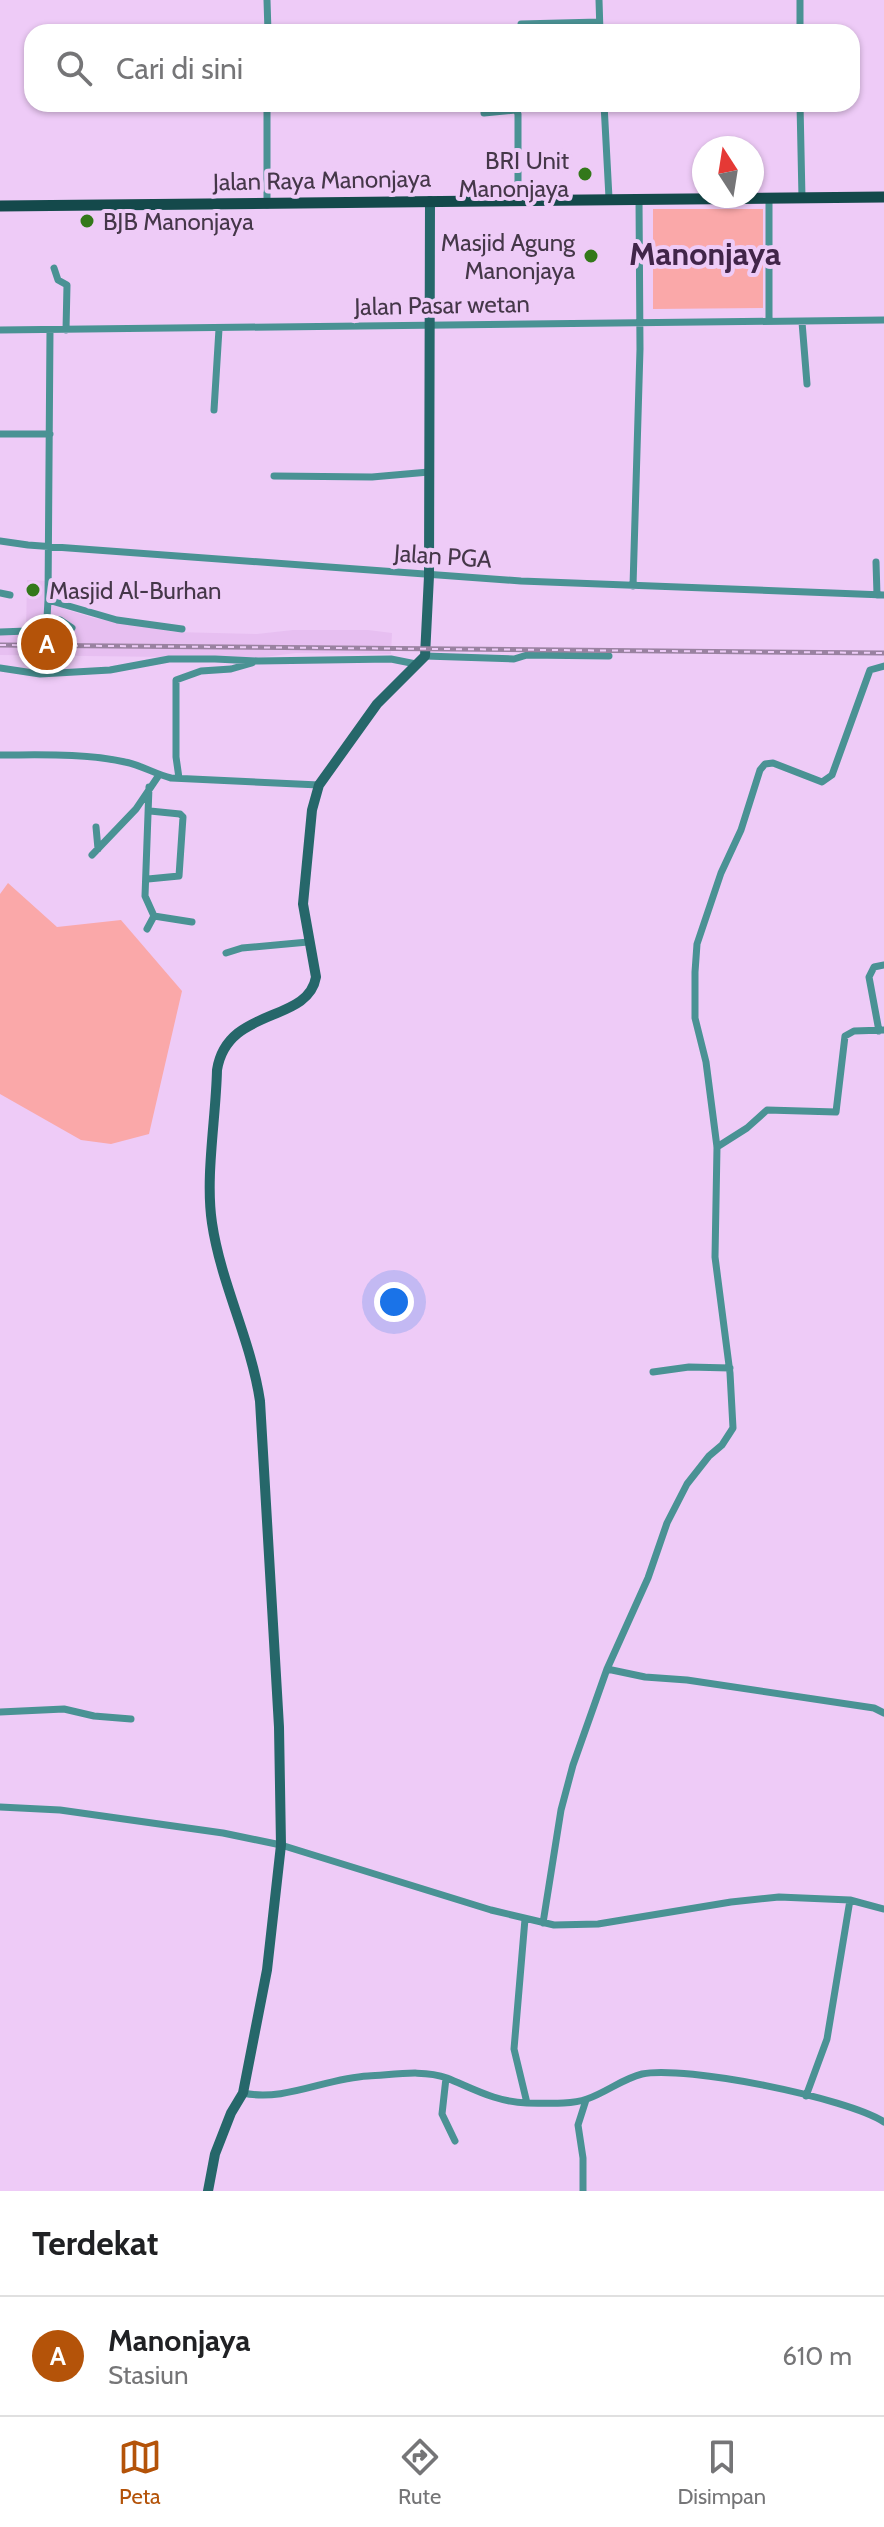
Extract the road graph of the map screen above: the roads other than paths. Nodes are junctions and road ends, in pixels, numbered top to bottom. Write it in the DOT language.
graph roads {
  1 [pos="267,0"];
  2 [pos="599,0"];
  3 [pos="800,0"];
  4 [pos="599,22"];
  5 [pos="268,24"];
  6 [pos="521,24"];
  7 [pos="800,24"];
  8 [pos="267,112"];
  9 [pos="495,112"];
  10 [pos="517,112"];
  11 [pos="604,112"];
  12 [pos="800,112"];
  13 [pos="484,113"];
  14 [pos="884,197"];
  15 [pos="609,198"];
  16 [pos="639,198"];
  17 [pos="802,198"];
  18 [pos="518,199"];
  19 [pos="769,199"];
  20 [pos="430,201"];
  21 [pos="267,205"];
  22 [pos="0,206"];
  23 [pos="54,268"];
  24 [pos="769,320"];
  25 [pos="884,320"];
  26 [pos="639,322"];
  27 [pos="802,322"];
  28 [pos="430,325"];
  29 [pos="219,329"];
  30 [pos="0,330"];
  31 [pos="50,330"];
  32 [pos="66,330"];
  33 [pos="807,384"];
  34 [pos="214,410"];
  35 [pos="0,434"];
  36 [pos="50,434"];
  37 [pos="429,472"];
  38 [pos="274,476"];
  39 [pos="0,541"];
  40 [pos="48,546"];
  41 [pos="876,562"];
  42 [pos="429,576"];
  43 [pos="633,586"];
  44 [pos="0,593"];
  45 [pos="10,595"];
  46 [pos="881,595"];
  47 [pos="48,600"];
  48 [pos="47,618"];
  49 [pos="72,628"];
  50 [pos="182,629"];
  51 [pos="0,632"];
  52 [pos="609,656"];
  53 [pos="420,660"];
  54 [pos="258,661"];
  55 [pos="884,666"];
  56 [pos="0,668"];
  57 [pos="0,755"];
  58 [pos="159,775"];
  59 [pos="179,778"];
  60 [pos="319,785"];
  61 [pos="149,787"];
  62 [pos="150,811"];
  63 [pos="96,827"];
  64 [pos="148,879"];
  65 [pos="154,916"];
  66 [pos="192,922"];
  67 [pos="147,929"];
  68 [pos="308,942"];
  69 [pos="226,953"];
  70 [pos="884,965"];
  71 [pos="881,1030"];
  72 [pos="717,1147"];
  73 [pos="730,1368"];
  74 [pos="653,1372"];
  75 [pos="607,1669"];
  76 [pos="0,1712"];
  77 [pos="884,1713"];
  78 [pos="131,1719"];
  79 [pos="0,1807"];
  80 [pos="281,1845"];
  81 [pos="848,1908"];
  82 [pos="884,1909"];
  83 [pos="525,1919"];
  84 [pos="543,1923"];
  85 [pos="446,2078"];
  86 [pos="243,2093"];
  87 [pos="806,2096"];
  88 [pos="586,2100"];
  89 [pos="527,2103"];
  90 [pos="884,2122"];
  91 [pos="455,2141"];
  92 [pos="208,2191"];
  93 [pos="583,2191"];
  1 -- 5 [label="street"];
  2 -- 4 [label="street"];
  3 -- 7 [label="street"];
  4 -- 6 [label="street"];
  8 -- 21 [label="street"];
  9 -- 13 [label="street"];
  10 -- 18 [label="street"];
  11 -- 15 [label="street"];
  12 -- 17 [label="street"];
  14 -- 17 [label="main road, Jalan Raya Manonjaya"];
  15 -- 16 [label="main road, Jalan Raya Manonjaya"];
  15 -- 18 [label="main road, Jalan Raya Manonjaya"];
  16 -- 19 [label="main road, Jalan Raya Manonjaya"];
  16 -- 26 [label="street"];
  17 -- 19 [label="main road, Jalan Raya Manonjaya"];
  18 -- 20 [label="main road, Jalan Raya Manonjaya"];
  19 -- 24 [label="street"];
  20 -- 21 [label="main road, Jalan Raya Manonjaya"];
  20 -- 28 [label="main road"];
  21 -- 22 [label="main road, Jalan Raya Manonjaya"];
  23 -- 32 [label="street"];
  24 -- 26 [label="street, Jalan Pasar wetan"];
  24 -- 27 [label="street, Jalan Pasar wetan"];
  25 -- 27 [label="street, Jalan Pasar wetan"];
  26 -- 28 [label="street, Jalan Pasar wetan"];
  26 -- 43 [label="street"];
  27 -- 33 [label="street"];
  28 -- 29 [label="street, Jalan Pasar wetan"];
  28 -- 37 [label="main road"];
  29 -- 32 [label="street, Jalan Pasar wetan"];
  29 -- 34 [label="street"];
  30 -- 31 [label="street, Jalan Pasar wetan"];
  31 -- 32 [label="street, Jalan Pasar wetan"];
  31 -- 36 [label="street"];
  35 -- 36 [label="street"];
  36 -- 40 [label="street"];
  37 -- 38 [label="street"];
  37 -- 42 [label="main road"];
  39 -- 40 [label="street, Jalan PGA"];
  40 -- 42 [label="street, Jalan PGA"];
  40 -- 47 [label="street"];
  41 -- 46 [label="street"];
  42 -- 43 [label="street, Jalan PGA"];
  42 -- 53 [label="main road"];
  43 -- 46 [label="street, Jalan PGA"];
  44 -- 45 [label="street"];
  47 -- 48 [label="street"];
  47 -- 50 [label="street"];
  48 -- 49 [label="street"];
  48 -- 51 [label="street"];
  52 -- 53 [label="street"];
  53 -- 54 [label="street"];
  53 -- 60 [label="main road"];
  54 -- 56 [label="street"];
  54 -- 59 [label="street"];
  55 -- 72 [label="street"];
  57 -- 58 [label="street"];
  58 -- 59 [label="street"];
  58 -- 61 [label="street"];
  59 -- 60 [label="street"];
  60 -- 68 [label="main road"];
  61 -- 62 [label="street"];
  61 -- 63 [label="street"];
  62 -- 64 [label="street"];
  62 -- 64 [label="street"];
  64 -- 65 [label="street"];
  65 -- 66 [label="street"];
  65 -- 67 [label="street"];
  68 -- 69 [label="street"];
  68 -- 80 [label="main road"];
  70 -- 71 [label="street"];
  71 -- 72 [label="street"];
  72 -- 73 [label="street"];
  73 -- 74 [label="street"];
  73 -- 75 [label="street"];
  75 -- 77 [label="street"];
  75 -- 84 [label="street"];
  76 -- 78 [label="street"];
  79 -- 80 [label="street"];
  80 -- 83 [label="street"];
  80 -- 86 [label="main road"];
  81 -- 82 [label="street"];
  81 -- 84 [label="street"];
  81 -- 87 [label="street"];
  83 -- 84 [label="street"];
  83 -- 89 [label="street"];
  85 -- 86 [label="street"];
  85 -- 89 [label="street"];
  85 -- 91 [label="street"];
  86 -- 92 [label="main road"];
  87 -- 88 [label="street"];
  87 -- 90 [label="street"];
  88 -- 89 [label="street"];
  88 -- 93 [label="street"];
}
